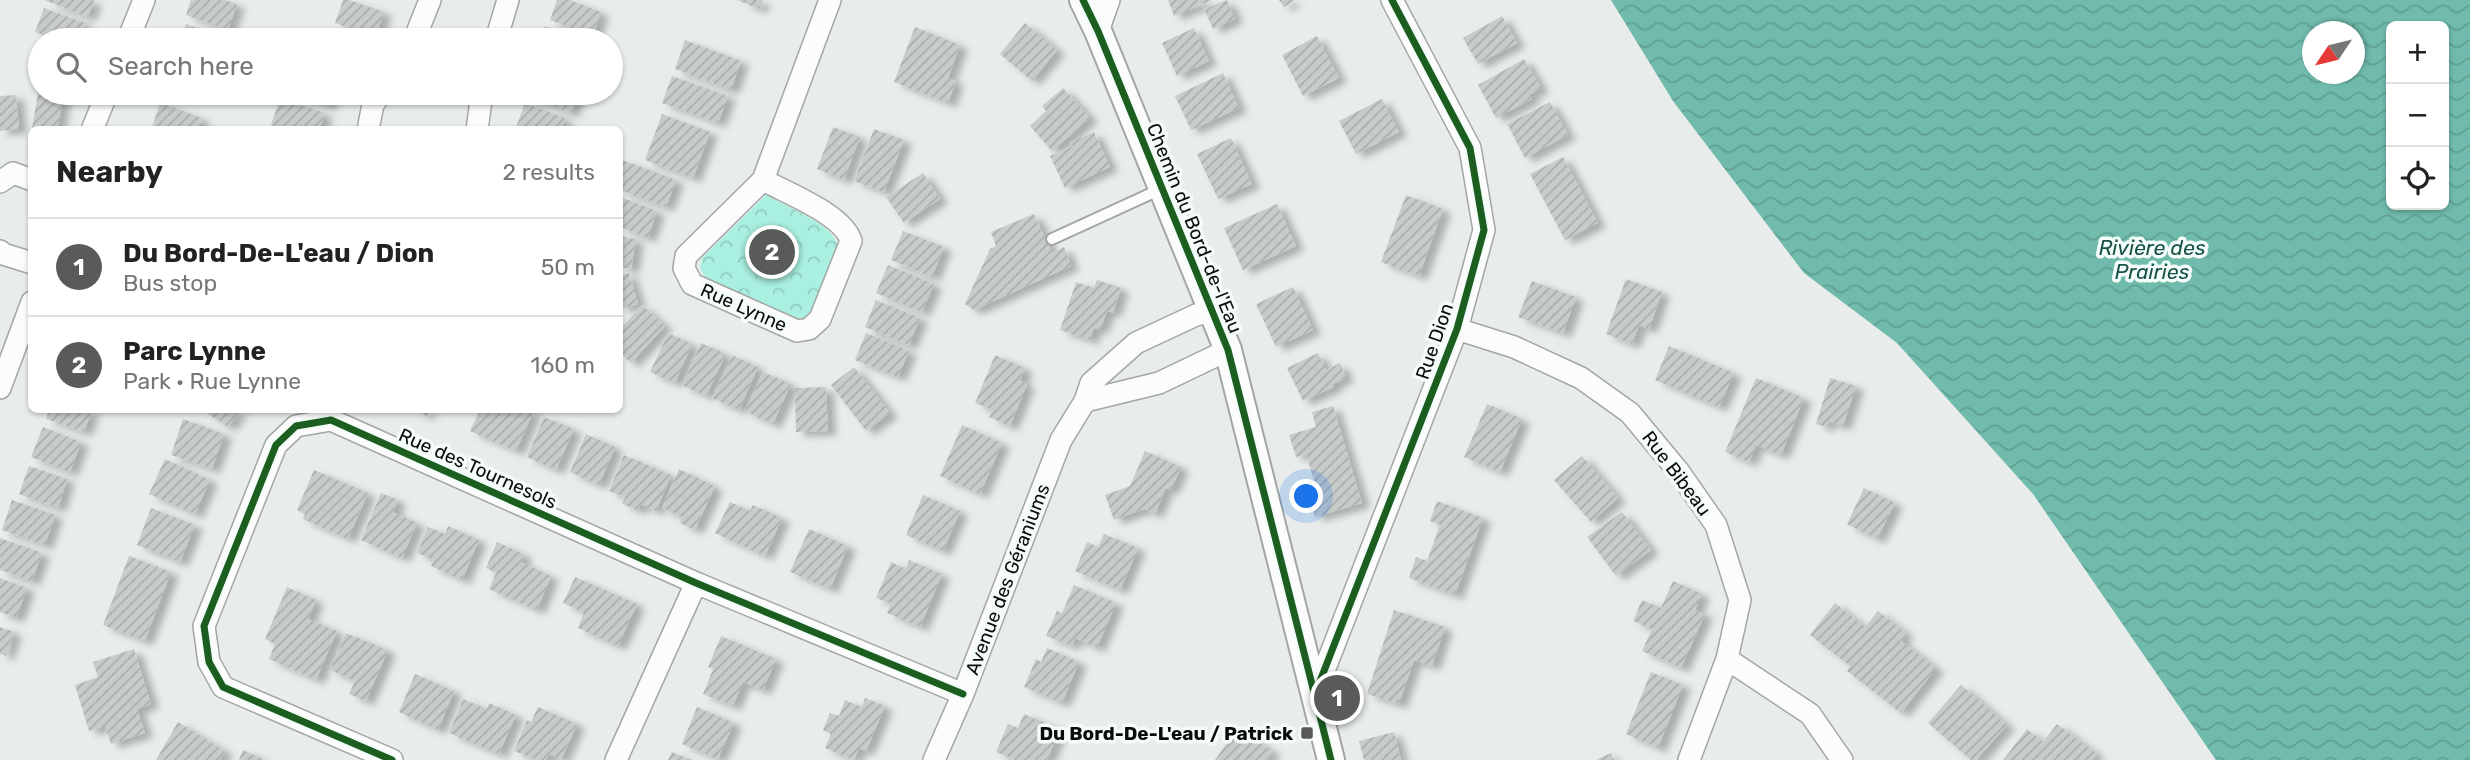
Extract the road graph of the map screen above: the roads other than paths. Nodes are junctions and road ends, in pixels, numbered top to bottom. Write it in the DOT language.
graph roads {
  1 [pos="144,0"];
  2 [pos="429,0"];
  3 [pos="508,0"];
  4 [pos="830,0"];
  5 [pos="1083,0"];
  6 [pos="1109,0"];
  7 [pos="1392,0"];
  8 [pos="133,28"];
  9 [pos="418,28"];
  10 [pos="500,28"];
  11 [pos="1098,31"];
  12 [pos="102,105"];
  13 [pos="373,105"];
  14 [pos="480,105"];
  15 [pos="94,126"];
  16 [pos="369,126"];
  17 [pos="478,126"];
  18 [pos="28,179"];
  19 [pos="763,180"];
  20 [pos="0,182"];
  21 [pos="1162,189"];
  22 [pos="1052,239"];
  23 [pos="0,251"];
  24 [pos="28,262"];
  25 [pos="1212,312"];
  26 [pos="28,313"];
  27 [pos="1457,329"];
  28 [pos="1228,350"];
  29 [pos="0,388"];
  30 [pos="1084,401"];
  31 [pos="696,583"];
  32 [pos="1727,659"];
  33 [pos="963,694"];
  34 [pos="1315,694"];
  35 [pos="392,760"];
  36 [pos="616,760"];
  37 [pos="934,760"];
  38 [pos="1331,760"];
  39 [pos="1689,760"];
  40 [pos="1842,760"];
  1 -- 8 [label="street"];
  2 -- 9 [label="street"];
  3 -- 10 [label="street"];
  4 -- 19 [label="street, Rue Lynne"];
  5 -- 11 [label="street, Chemin du Bord-de-l'Eau"];
  6 -- 11 [label="street"];
  7 -- 27 [label="street, Rue Dion"];
  11 -- 21 [label="street, Chemin du Bord-de-l'Eau"];
  12 -- 15 [label="street"];
  13 -- 16 [label="street"];
  14 -- 17 [label="street"];
  18 -- 20 [label="street"];
  19 -- 19 [label="street, Rue Lynne"];
  21 -- 22 [label="lane"];
  21 -- 25 [label="street, Chemin du Bord-de-l'Eau"];
  23 -- 24 [label="street"];
  25 -- 28 [label="street, Chemin du Bord-de-l'Eau"];
  25 -- 30 [label="street, Avenue des Géraniums"];
  26 -- 29 [label="street"];
  27 -- 32 [label="street, Rue Bibeau"];
  27 -- 34 [label="street, Rue Dion"];
  28 -- 30 [label="street"];
  28 -- 34 [label="street, Chemin du Bord-de-l'Eau"];
  30 -- 33 [label="street, Avenue des Géraniums"];
  31 -- 33 [label="street, Rue des Tournesols"];
  31 -- 35 [label="street, Rue des Tournesols"];
  31 -- 36 [label="street"];
  32 -- 39 [label="street, Rue Bibeau"];
  32 -- 40 [label="street"];
  33 -- 37 [label="street, Avenue des Géraniums"];
  34 -- 38 [label="street, Chemin du Bord-de-l'Eau"];
}
